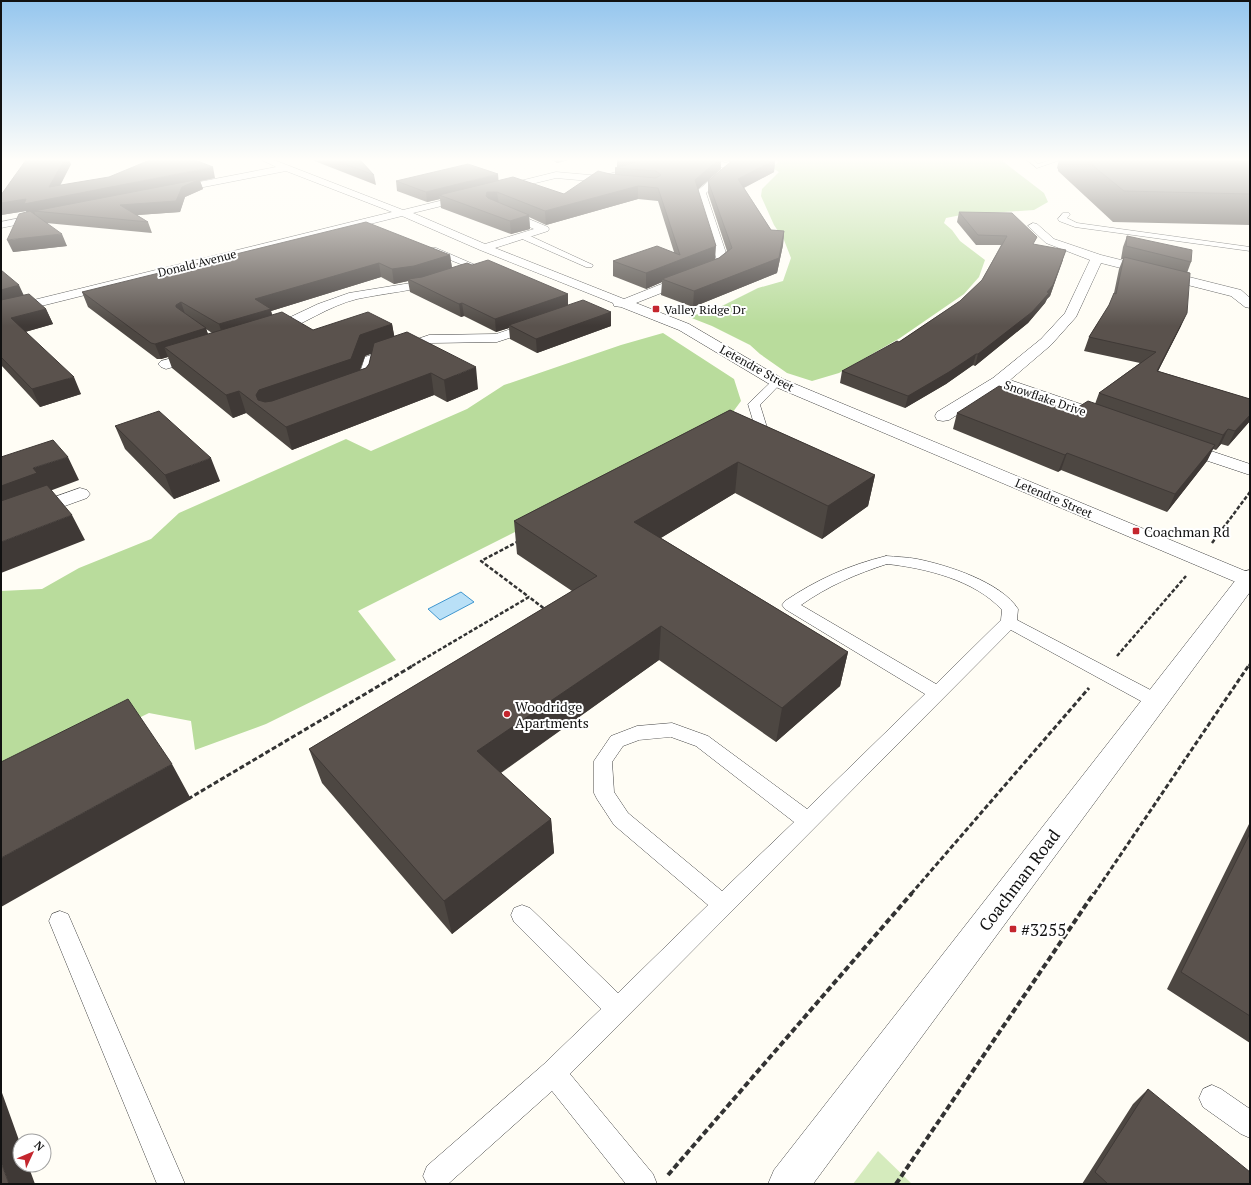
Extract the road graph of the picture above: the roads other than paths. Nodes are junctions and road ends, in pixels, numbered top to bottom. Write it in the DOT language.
graph roads {
  1 [pos="49,215"];
  2 [pos="394,215"];
  3 [pos="408,215"];
  4 [pos="511,215"];
  5 [pos="708,215"];
  6 [pos="1066,215"];
  7 [pos="1,225"];
  8 [pos="1033,226"];
  9 [pos="523,236"];
  10 [pos="428,248"];
  11 [pos="484,248"];
  12 [pos="1250,249"];
  13 [pos="508,258"];
  14 [pos="1097,258"];
  15 [pos="589,265"];
  16 [pos="476,268"];
  17 [pos="625,303"];
  18 [pos="1250,304"];
  19 [pos="590,305"];
  20 [pos="1,312"];
  21 [pos="554,318"];
  22 [pos="260,335"];
  23 [pos="210,351"];
  24 [pos="166,364"];
  25 [pos="999,381"];
  26 [pos="777,382"];
  27 [pos="343,393"];
  28 [pos="943,416"];
  29 [pos="1117,423"];
  30 [pos="764,437"];
  31 [pos="1169,441"];
  32 [pos="1250,470"];
  33 [pos="80,494"];
  34 [pos="1,523"];
  35 [pos="1249,579"];
  36 [pos="1009,622"];
  37 [pos="937,693"];
  38 [pos="1156,701"];
  39 [pos="808,821"];
  40 [pos="723,904"];
  41 [pos="522,915"];
  42 [pos="60,921"];
  43 [pos="618,1009"];
  44 [pos="553,1073"];
  45 [pos="1212,1098"];
  46 [pos="1250,1124"];
  47 [pos="437,1176"];
  48 [pos="654,1181"];
  49 [pos="171,1184"];
  50 [pos="788,1184"];
  1 -- 7 [label="street"];
  2 -- 20 [label="street, Donald Avenue"];
  3 -- 11 [label="street, Letendre Street"];
  4 -- 9 [label="street"];
  5 -- 17 [label="street"];
  6 -- 12 [label="lane"];
  8 -- 14 [label="street"];
  9 -- 11 [label="street"];
  9 -- 15 [label="lane"];
  10 -- 16 [label="lane"];
  11 -- 13 [label="street, Letendre Street"];
  13 -- 16 [label="street"];
  13 -- 17 [label="street, Letendre Street"];
  14 -- 18 [label="street"];
  14 -- 25 [label="street"];
  16 -- 22 [label="street"];
  17 -- 19 [label="street"];
  17 -- 26 [label="street, Letendre Street"];
  21 -- 27 [label="street"];
  23 -- 24 [label="street"];
  25 -- 28 [label="street"];
  25 -- 29 [label="street, Snowflake Drive"];
  26 -- 30 [label="lane"];
  26 -- 35 [label="street, Letendre Street"];
  31 -- 32 [label="street"];
  33 -- 34 [label="street"];
  35 -- 38 [label="street, Coachman Road"];
  36 -- 37 [label="lane"];
  36 -- 37 [label="lane"];
  36 -- 38 [label="lane"];
  37 -- 39 [label="lane"];
  38 -- 50 [label="street, Coachman Road"];
  39 -- 40 [label="lane"];
  39 -- 40 [label="lane"];
  40 -- 43 [label="lane"];
  41 -- 43 [label="lane"];
  42 -- 49 [label="lane"];
  43 -- 44 [label="lane"];
  44 -- 47 [label="lane"];
  44 -- 48 [label="lane"];
  45 -- 46 [label="lane"];
}
